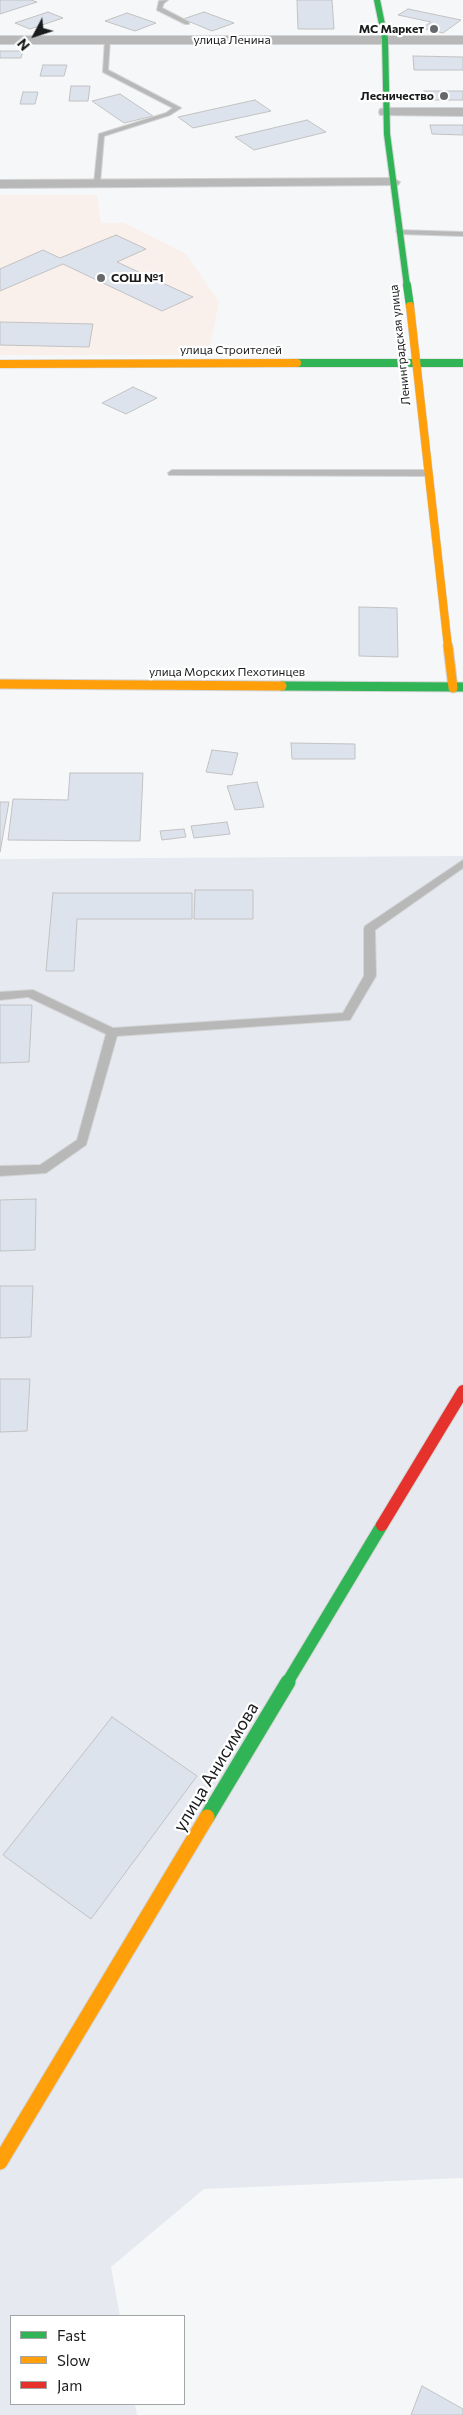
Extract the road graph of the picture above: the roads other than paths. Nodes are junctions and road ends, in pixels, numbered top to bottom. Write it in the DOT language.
graph roads {
  1 [pos="165,0"];
  2 [pos="377,0"];
  3 [pos="187,24"];
  4 [pos="385,39"];
  5 [pos="0,40"];
  6 [pos="107,40"];
  7 [pos="463,40"];
  8 [pos="385,112"];
  9 [pos="463,112"];
  10 [pos="393,182"];
  11 [pos="97,183"];
  12 [pos="0,184"];
  13 [pos="400,232"];
  14 [pos="463,234"];
  15 [pos="416,363"];
  16 [pos="463,363"];
  17 [pos="0,364"];
  18 [pos="172,473"];
  19 [pos="428,473"];
  20 [pos="0,684"];
  21 [pos="458,688"];
  22 [pos="463,863"];
  23 [pos="0,996"];
  24 [pos="112,1032"];
  25 [pos="0,1171"];
  26 [pos="463,1391"];
  27 [pos="0,2162"];
  1 -- 3 [label="lane"];
  2 -- 4 [label="street, Ленинградская улица"];
  4 -- 6 [label="street, улица Ленина"];
  4 -- 7 [label="street, улица Ленина"];
  4 -- 8 [label="street, Ленинградская улица"];
  5 -- 6 [label="street, улица Ленина"];
  6 -- 11 [label="lane"];
  8 -- 9 [label="street"];
  8 -- 10 [label="street, Ленинградская улица"];
  10 -- 11 [label="street"];
  10 -- 13 [label="street, Ленинградская улица"];
  11 -- 12 [label="street"];
  13 -- 14 [label="lane"];
  13 -- 15 [label="street, Ленинградская улица"];
  15 -- 16 [label="street, улица Строителей"];
  15 -- 17 [label="street, улица Строителей"];
  15 -- 19 [label="street, Ленинградская улица"];
  18 -- 19 [label="lane"];
  19 -- 21 [label="street, Ленинградская улица"];
  20 -- 21 [label="street, улица Морских Пехотинцев"];
  22 -- 24 [label="lane"];
  23 -- 24 [label="lane"];
  24 -- 25 [label="lane"];
  26 -- 27 [label="street, улица Анисимова"];
}
